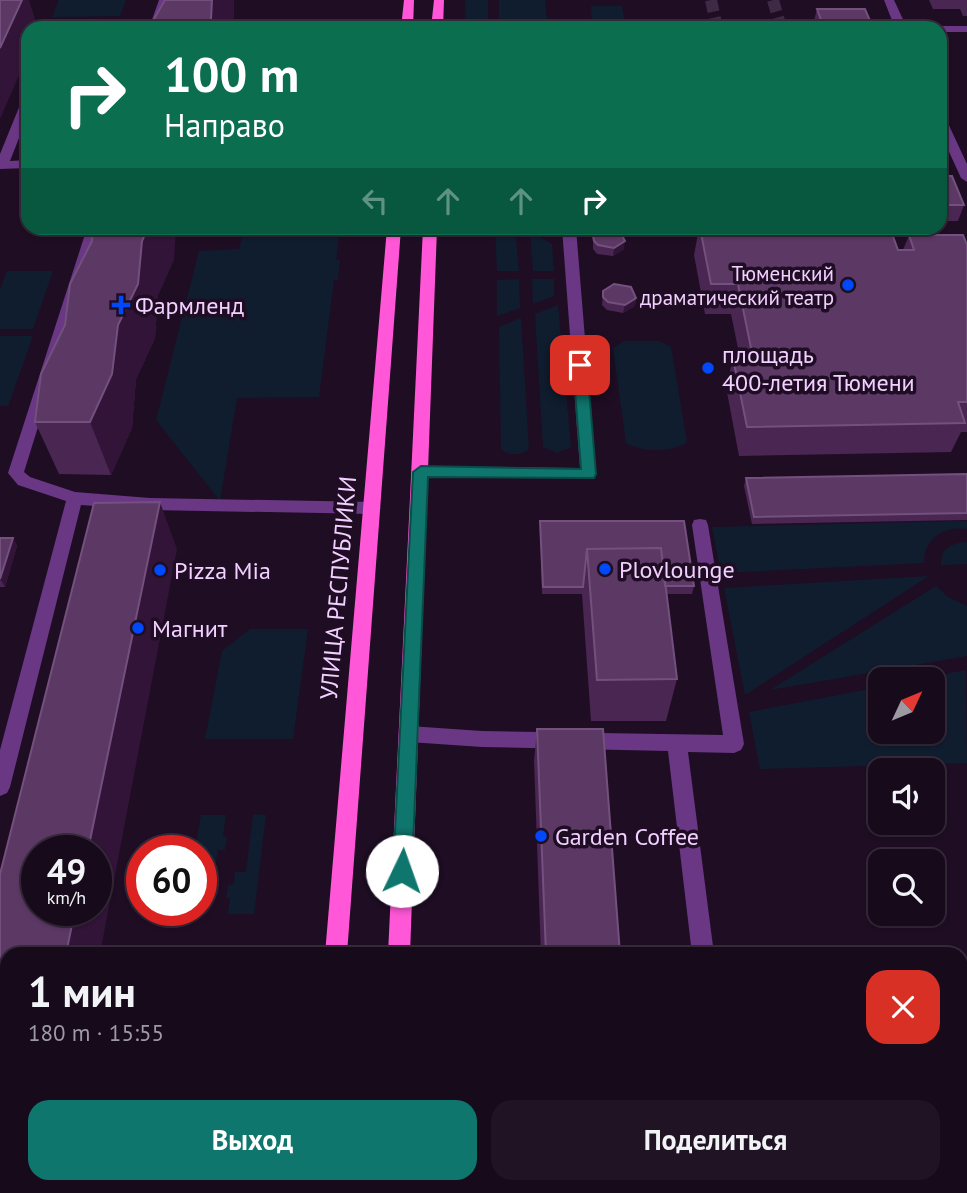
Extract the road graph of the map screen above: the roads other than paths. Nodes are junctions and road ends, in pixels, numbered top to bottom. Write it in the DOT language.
graph roads {
  1 [pos="164,0"];
  2 [pos="409,0"];
  3 [pos="439,0"];
  4 [pos="889,0"];
  5 [pos="157,21"];
  6 [pos="408,21"];
  7 [pos="438,21"];
  8 [pos="898,21"];
  9 [pos="947,29"];
  10 [pos="967,29"];
  11 [pos="21,117"];
  12 [pos="947,135"];
  13 [pos="952,147"];
  14 [pos="967,148"];
  15 [pos="21,164"];
  16 [pos="1,165"];
  17 [pos="967,178"];
  18 [pos="91,235"];
  19 [pos="393,235"];
  20 [pos="430,235"];
  21 [pos="570,235"];
  22 [pos="8,472"];
  23 [pos="421,472"];
  24 [pos="75,498"];
  25 [pos="373,508"];
  26 [pos="700,525"];
  27 [pos="409,734"];
  28 [pos="677,743"];
  29 [pos="0,787"];
  30 [pos="337,947"];
  31 [pos="399,947"];
  32 [pos="703,947"];
  1 -- 5 [label="street"];
  2 -- 6 [label="main road"];
  3 -- 7 [label="main road"];
  4 -- 8 [label="street"];
  9 -- 10 [label="street"];
  11 -- 16 [label="street"];
  12 -- 13 [label="street"];
  13 -- 14 [label="street"];
  13 -- 17 [label="street"];
  15 -- 16 [label="street"];
  18 -- 22 [label="street"];
  19 -- 25 [label="main road, УЛИЦА РЕСПУБЛИКИ"];
  20 -- 23 [label="main road"];
  21 -- 23 [label="street"];
  22 -- 24 [label="street"];
  23 -- 27 [label="main road"];
  24 -- 25 [label="street"];
  24 -- 29 [label="street"];
  25 -- 30 [label="main road, УЛИЦА РЕСПУБЛИКИ"];
  26 -- 28 [label="street"];
  27 -- 28 [label="street"];
  27 -- 31 [label="main road"];
  28 -- 32 [label="street"];
}
